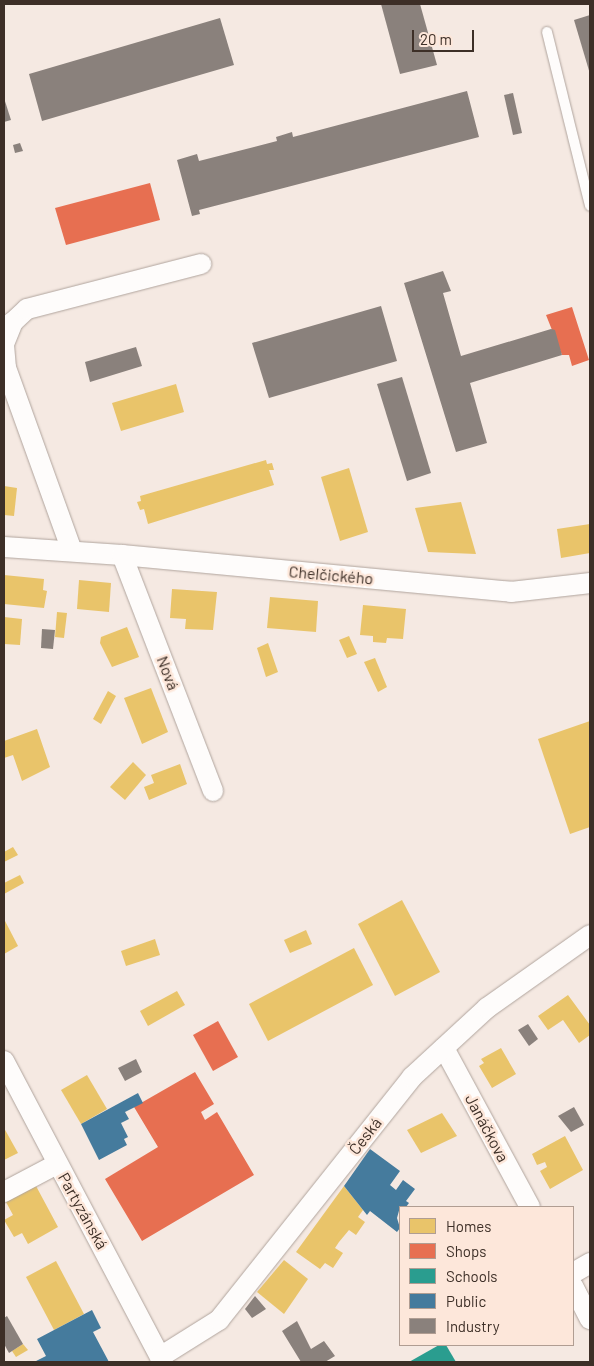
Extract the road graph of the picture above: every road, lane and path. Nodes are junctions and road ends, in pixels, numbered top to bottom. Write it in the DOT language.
graph roads {
  1 [pos="547,32"];
  2 [pos="590,206"];
  3 [pos="201,264"];
  4 [pos="4,548"];
  5 [pos="72,551"];
  6 [pos="122,555"];
  7 [pos="590,583"];
  8 [pos="213,791"];
  9 [pos="590,935"];
  10 [pos="444,1048"];
  11 [pos="4,1060"];
  12 [pos="57,1164"];
  13 [pos="4,1192"];
  14 [pos="529,1206"];
  15 [pos="590,1262"];
  16 [pos="574,1272"];
  17 [pos="574,1288"];
  18 [pos="590,1319"];
  19 [pos="161,1360"];
  1 -- 2 [label="lane"];
  3 -- 5 [label="street"];
  4 -- 5 [label="street, Chelčického"];
  5 -- 6 [label="street, Chelčického"];
  6 -- 7 [label="street, Chelčického"];
  6 -- 8 [label="street, Nová"];
  9 -- 10 [label="street, Česká"];
  10 -- 14 [label="street, Janáčkova"];
  10 -- 19 [label="street, Česká"];
  11 -- 12 [label="street, Partyzánská"];
  12 -- 13 [label="street"];
  12 -- 19 [label="street, Partyzánská"];
  15 -- 16 [label="street"];
  17 -- 18 [label="street"];
}
